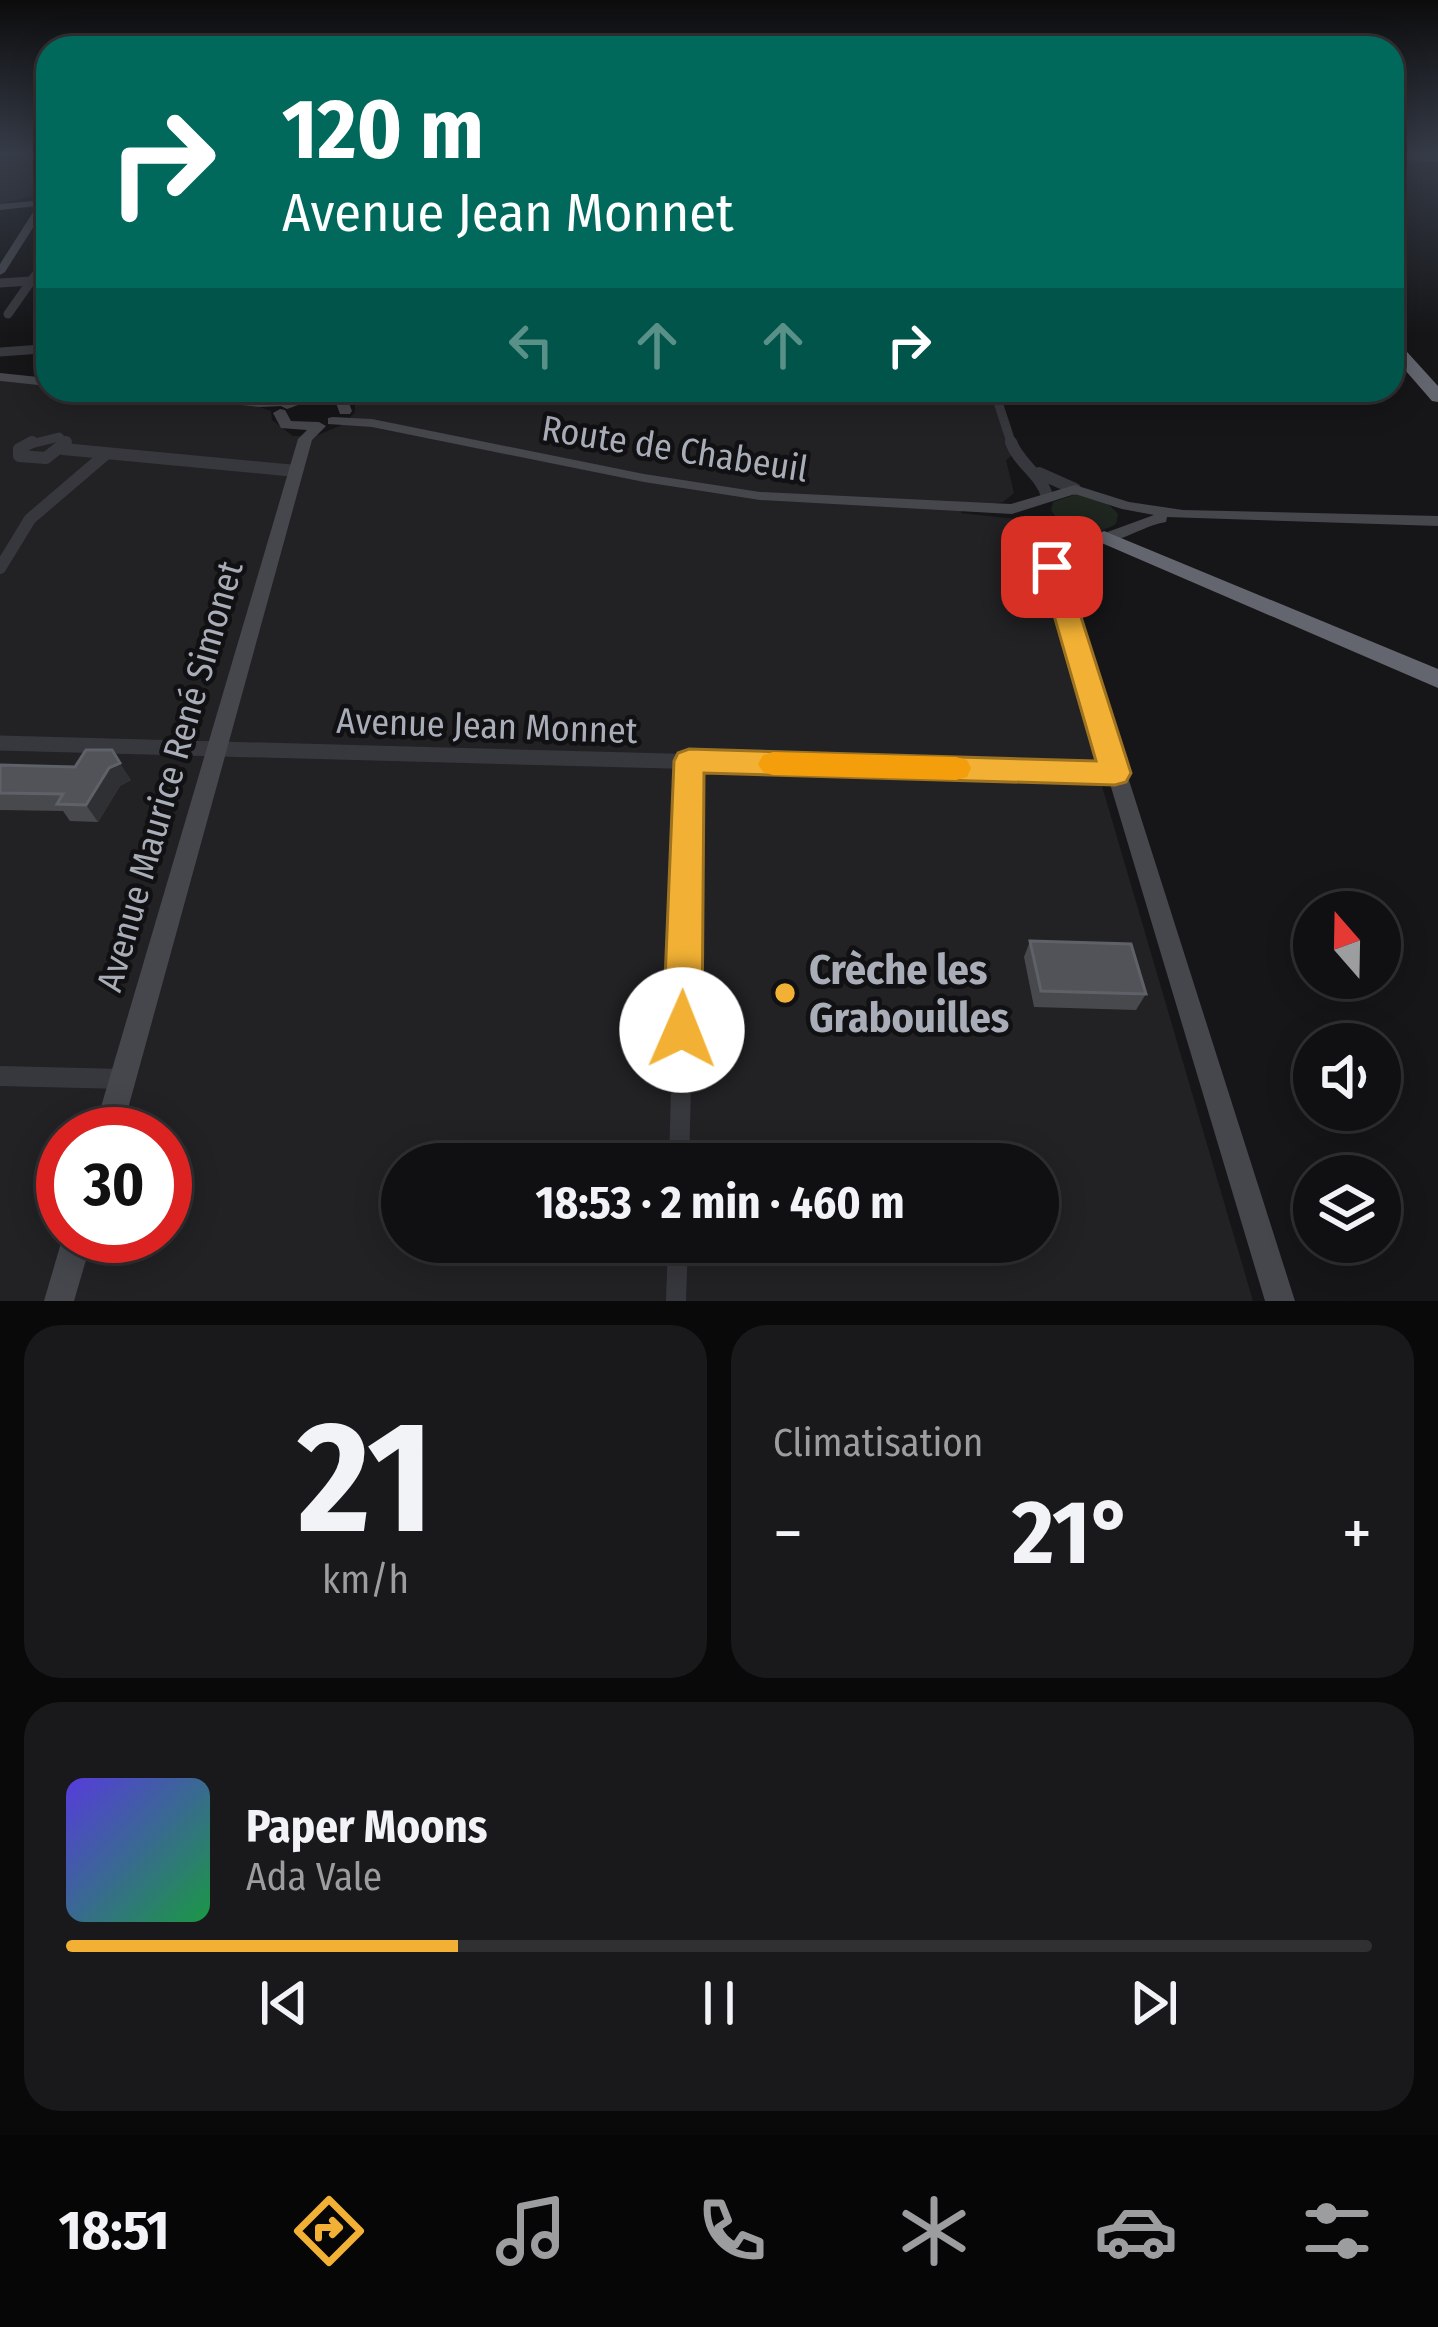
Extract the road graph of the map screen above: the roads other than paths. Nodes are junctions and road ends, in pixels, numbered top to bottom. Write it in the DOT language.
graph roads {
  1 [pos="36,216"];
  2 [pos="0,272"];
  3 [pos="36,276"];
  4 [pos="31,281"];
  5 [pos="0,284"];
  6 [pos="8,314"];
  7 [pos="1404,348"];
  8 [pos="1404,349"];
  9 [pos="36,350"];
  10 [pos="0,352"];
  11 [pos="1404,352"];
  12 [pos="1438,371"];
  13 [pos="0,377"];
  14 [pos="1438,380"];
  15 [pos="36,381"];
  16 [pos="1438,397"];
  17 [pos="250,402"];
  18 [pos="278,402"];
  19 [pos="294,402"];
  20 [pos="298,402"];
  21 [pos="998,402"];
  22 [pos="260,403"];
  23 [pos="328,411"];
  24 [pos="280,413"];
  25 [pos="63,448"];
  26 [pos="106,454"];
  27 [pos="1029,468"];
  28 [pos="296,471"];
  29 [pos="1075,489"];
  30 [pos="1044,499"];
  31 [pos="1116,502"];
  32 [pos="971,510"];
  33 [pos="1183,515"];
  34 [pos="1438,521"];
  35 [pos="1051,523"];
  36 [pos="1111,532"];
  37 [pos="1051,560"];
  38 [pos="0,568"];
  39 [pos="1438,676"];
  40 [pos="0,743"];
  41 [pos="217,748"];
  42 [pos="689,761"];
  43 [pos="1115,773"];
  44 [pos="0,1076"];
  45 [pos="123,1079"];
  46 [pos="115,1107"];
  47 [pos="680,1143"];
  48 [pos="70,1263"];
  49 [pos="677,1263"];
  50 [pos="59,1301"];
  51 [pos="676,1301"];
  52 [pos="1280,1301"];
  1 -- 2 [label="main road"];
  3 -- 4 [label="street"];
  4 -- 5 [label="street"];
  4 -- 6 [label="street"];
  7 -- 12 [label="highway"];
  8 -- 14 [label="highway"];
  9 -- 10 [label="street"];
  11 -- 16 [label="highway"];
  13 -- 15 [label="main road"];
  17 -- 22 [label="main road"];
  18 -- 22 [label="main road"];
  19 -- 24 [label="main road"];
  20 -- 23 [label="main road, Route de Chabeuil"];
  21 -- 27 [label="street"];
  22 -- 24 [label="main road"];
  23 -- 24 [label="main road"];
  23 -- 28 [label="main road, Avenue Maurice René Simonet"];
  23 -- 32 [label="main road, Route de Chabeuil"];
  25 -- 26 [label="street"];
  26 -- 28 [label="street"];
  26 -- 38 [label="street"];
  27 -- 29 [label="street"];
  27 -- 30 [label="street"];
  28 -- 41 [label="main road, Avenue Maurice René Simonet"];
  29 -- 30 [label="main road"];
  29 -- 31 [label="main road"];
  30 -- 32 [label="main road"];
  30 -- 35 [label="main road"];
  31 -- 33 [label="main road"];
  31 -- 36 [label="main road"];
  32 -- 35 [label="main road"];
  33 -- 34 [label="main road"];
  33 -- 36 [label="main road"];
  35 -- 36 [label="main road"];
  35 -- 37 [label="main road"];
  36 -- 37 [label="main road"];
  36 -- 39 [label="highway"];
  37 -- 43 [label="main road"];
  40 -- 41 [label="street, Avenue Jean Monnet"];
  41 -- 42 [label="street, Avenue Jean Monnet"];
  41 -- 45 [label="main road, Avenue Maurice René Simonet"];
  42 -- 43 [label="street, Avenue Jean Monnet"];
  42 -- 47 [label="street"];
  43 -- 52 [label="main road"];
  44 -- 45 [label="street"];
  45 -- 46 [label="main road, Avenue Maurice René Simonet"];
  48 -- 50 [label="main road"];
  49 -- 51 [label="street"];
}
